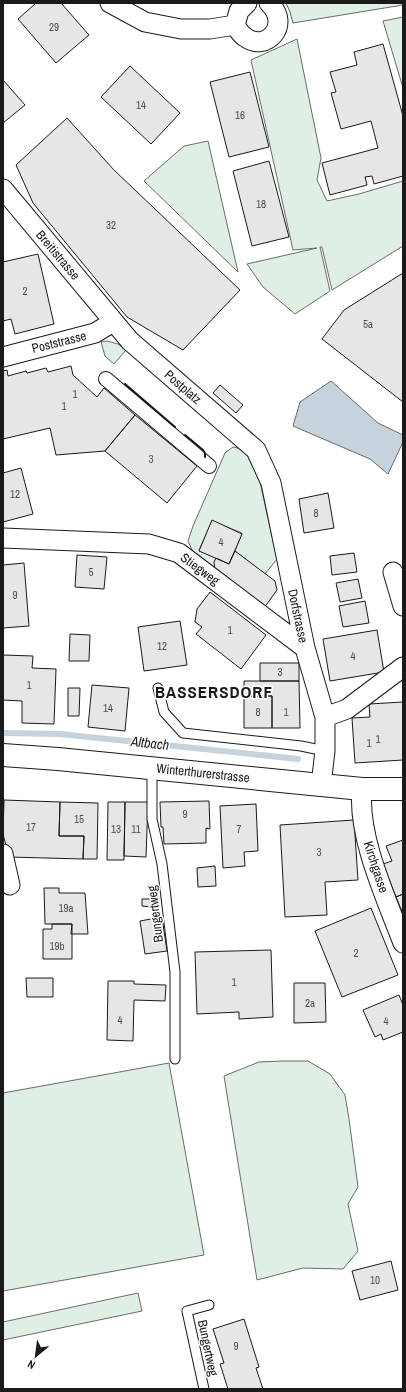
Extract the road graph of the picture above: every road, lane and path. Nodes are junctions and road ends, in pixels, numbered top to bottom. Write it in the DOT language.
graph roads {
  1 [pos="110,3"];
  2 [pos="247,3"];
  3 [pos="269,3"];
  4 [pos="235,25"];
  5 [pos="3,189"];
  6 [pos="113,322"];
  7 [pos="3,357"];
  8 [pos="106,379"];
  9 [pos="256,450"];
  10 [pos="208,466"];
  11 [pos="3,538"];
  12 [pos="393,572"];
  13 [pos="403,606"];
  14 [pos="305,648"];
  15 [pos="403,667"];
  16 [pos="158,688"];
  17 [pos="325,717"];
  18 [pos="325,751"];
  19 [pos="3,755"];
  20 [pos="152,768"];
  21 [pos="321,785"];
  22 [pos="362,789"];
  23 [pos="403,789"];
  24 [pos="3,854"];
  25 [pos="6,885"];
  26 [pos="403,943"];
  27 [pos="175,1059"];
  28 [pos="209,1305"];
  29 [pos="204,1389"];
  1 -- 4 [label="street"];
  2 -- 4 [label="street"];
  3 -- 4 [label="street"];
  5 -- 6 [label="street, Breitistrasse"];
  6 -- 7 [label="street, Poststrasse"];
  6 -- 9 [label="street, Postplatz"];
  8 -- 10 [label="street"];
  9 -- 14 [label="street, Dorfstrasse"];
  11 -- 14 [label="street, Stiegweg"];
  12 -- 13 [label="street"];
  14 -- 17 [label="street, Dorfstrasse"];
  15 -- 17 [label="street"];
  16 -- 18 [label="lane"];
  17 -- 18 [label="street, Dorfstrasse"];
  18 -- 21 [label="street, Dorfstrasse"];
  19 -- 20 [label="main road, Winterthurerstrasse"];
  20 -- 21 [label="main road, Winterthurerstrasse"];
  20 -- 27 [label="lane, Bungertweg"];
  21 -- 22 [label="main road, Winterthurerstrasse"];
  22 -- 23 [label="main road, Winterthurerstrasse"];
  22 -- 26 [label="street, Kirchgasse"];
  24 -- 25 [label="street"];
  28 -- 29 [label="lane, Bungertweg"];
}
